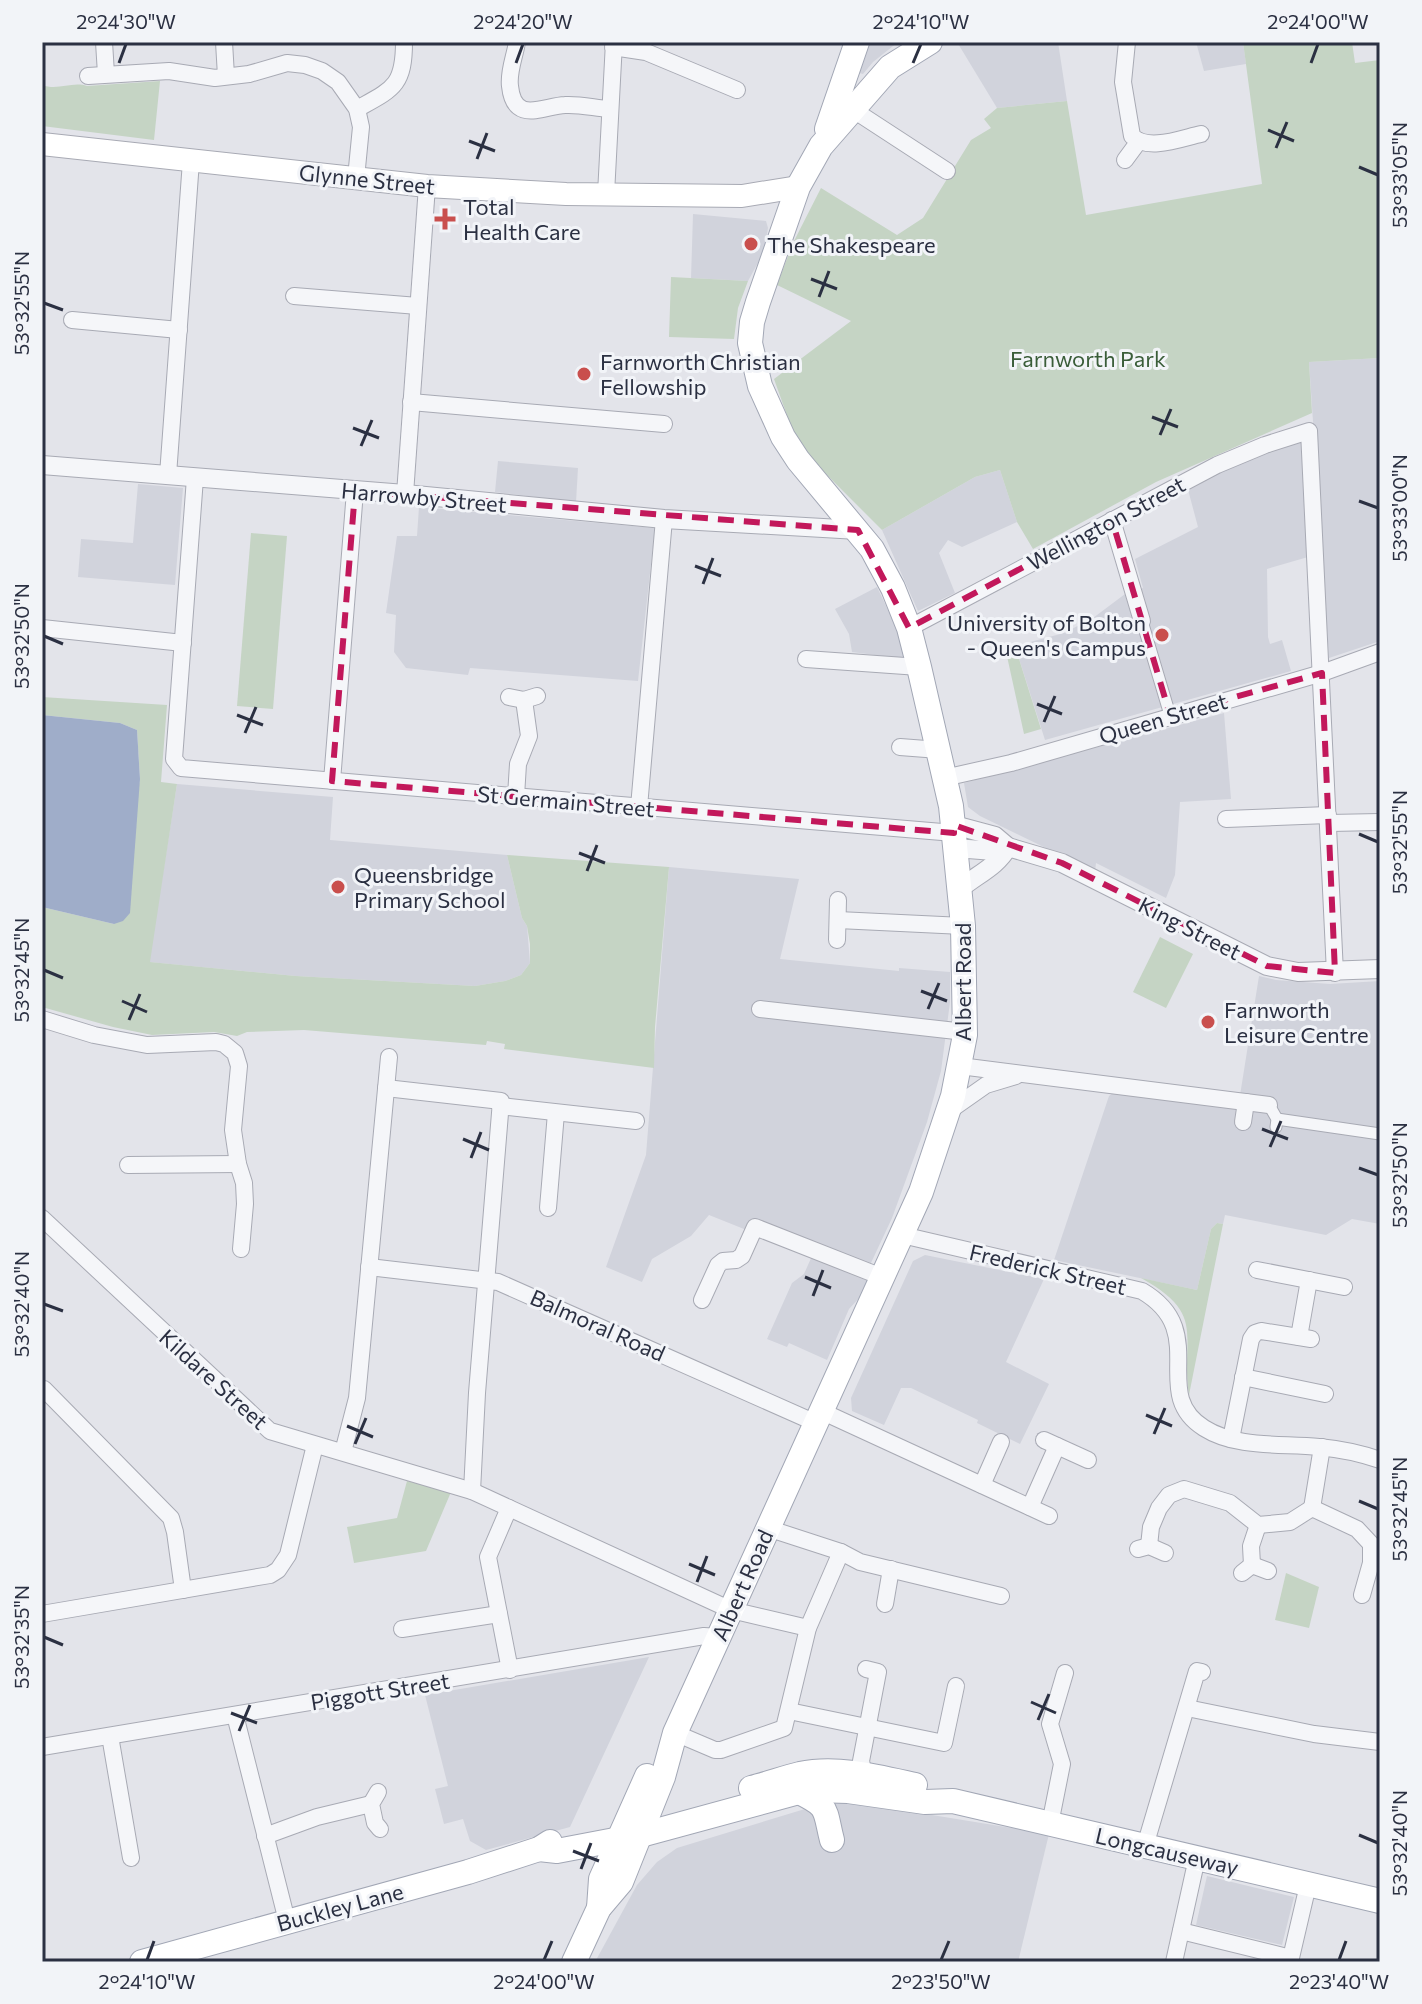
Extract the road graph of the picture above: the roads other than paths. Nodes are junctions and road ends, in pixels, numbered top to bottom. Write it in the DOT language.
graph roads {
  1 [pos="104,42"];
  2 [pos="224,42"];
  3 [pos="404,42"];
  4 [pos="517,42"];
  5 [pos="857,42"];
  6 [pos="930,42"];
  7 [pos="1127,42"];
  8 [pos="613,44"];
  9 [pos="106,74"];
  10 [pos="88,76"];
  11 [pos="226,76"];
  12 [pos="737,90"];
  13 [pos="357,109"];
  14 [pos="609,109"];
  15 [pos="855,111"];
  16 [pos="1204,131"];
  17 [pos="1139,141"];
  18 [pos="42,144"];
  19 [pos="821,146"];
  20 [pos="1125,160"];
  21 [pos="191,161"];
  22 [pos="947,171"];
  23 [pos="356,178"];
  24 [pos="427,186"];
  25 [pos="798,187"];
  26 [pos="606,194"];
  27 [pos="742,196"];
  28 [pos="789,217"];
  29 [pos="294,296"];
  30 [pos="418,306"];
  31 [pos="72,320"];
  32 [pos="179,330"];
  33 [pos="411,402"];
  34 [pos="664,424"];
  35 [pos="42,465"];
  36 [pos="168,475"];
  37 [pos="195,478"];
  38 [pos="355,491"];
  39 [pos="405,494"];
  40 [pos="837,505"];
  41 [pos="664,519"];
  42 [pos="1112,520"];
  43 [pos="806,528"];
  44 [pos="858,530"];
  45 [pos="1142,621"];
  46 [pos="42,628"];
  47 [pos="909,628"];
  48 [pos="183,643"];
  49 [pos="1380,652"];
  50 [pos="806,659"];
  51 [pos="919,667"];
  52 [pos="1322,673"];
  53 [pos="523,698"];
  54 [pos="1170,715"];
  55 [pos="900,747"];
  56 [pos="939,750"];
  57 [pos="944,778"];
  58 [pos="332,781"];
  59 [pos="516,796"];
  60 [pos="639,807"];
  61 [pos="1328,819"];
  62 [pos="1226,820"];
  63 [pos="1380,822"];
  64 [pos="954,835"];
  65 [pos="1008,847"];
  66 [pos="960,889"];
  67 [pos="838,900"];
  68 [pos="838,920"];
  69 [pos="963,926"];
  70 [pos="837,940"];
  71 [pos="1380,969"];
  72 [pos="1335,973"];
  73 [pos="760,1009"];
  74 [pos="42,1019"];
  75 [pos="965,1032"];
  76 [pos="389,1057"];
  77 [pos="960,1066"];
  78 [pos="1021,1075"];
  79 [pos="386,1088"];
  80 [pos="1246,1102"];
  81 [pos="500,1104"];
  82 [pos="949,1111"];
  83 [pos="556,1113"];
  84 [pos="1274,1117"];
  85 [pos="636,1121"];
  86 [pos="1243,1122"];
  87 [pos="1380,1134"];
  88 [pos="238,1164"];
  89 [pos="128,1165"];
  90 [pos="548,1208"];
  91 [pos="42,1218"];
  92 [pos="902,1235"];
  93 [pos="241,1249"];
  94 [pos="369,1267"];
  95 [pos="1257,1270"];
  96 [pos="882,1277"];
  97 [pos="486,1279"];
  98 [pos="1309,1280"];
  99 [pos="1344,1287"];
  100 [pos="702,1300"];
  101 [pos="1243,1377"];
  102 [pos="1325,1394"];
  103 [pos="47,1397"];
  104 [pos="819,1417"];
  105 [pos="1231,1439"];
  106 [pos="1001,1442"];
  107 [pos="315,1445"];
  108 [pos="1322,1447"];
  109 [pos="343,1452"];
  110 [pos="1088,1460"];
  111 [pos="1380,1460"];
  112 [pos="982,1485"];
  113 [pos="472,1491"];
  114 [pos="1030,1507"];
  115 [pos="509,1508"];
  116 [pos="1312,1508"];
  117 [pos="1049,1516"];
  118 [pos="1258,1525"];
  119 [pos="767,1528"];
  120 [pos="841,1552"];
  121 [pos="1165,1553"];
  122 [pos="891,1569"];
  123 [pos="1254,1570"];
  124 [pos="183,1590"];
  125 [pos="1001,1596"];
  126 [pos="1358,1598"];
  127 [pos="885,1604"];
  128 [pos="731,1610"];
  129 [pos="42,1614"];
  130 [pos="499,1614"];
  131 [pos="808,1628"];
  132 [pos="402,1629"];
  133 [pos="718,1637"];
  134 [pos="866,1669"];
  135 [pos="510,1670"];
  136 [pos="1202,1672"];
  137 [pos="1065,1673"];
  138 [pos="956,1686"];
  139 [pos="1187,1708"];
  140 [pos="789,1711"];
  141 [pos="235,1715"];
  142 [pos="867,1727"];
  143 [pos="110,1736"];
  144 [pos="672,1739"];
  145 [pos="1380,1742"];
  146 [pos="42,1747"];
  147 [pos="858,1779"];
  148 [pos="799,1792"];
  149 [pos="738,1809"];
  150 [pos="643,1817"];
  151 [pos="1050,1824"];
  152 [pos="380,1829"];
  153 [pos="265,1836"];
  154 [pos="832,1840"];
  155 [pos="1145,1846"];
  156 [pos="131,1858"];
  157 [pos="1197,1858"];
  158 [pos="621,1882"];
  159 [pos="1308,1885"];
  160 [pos="1380,1901"];
  161 [pos="599,1908"];
  162 [pos="287,1921"];
  163 [pos="1181,1931"];
  164 [pos="1291,1960"];
  165 [pos="142,1962"];
  166 [pos="574,1962"];
  167 [pos="1174,1962"];
  1 -- 9 [label="street"];
  2 -- 11 [label="street"];
  3 -- 13 [label="street"];
  4 -- 14 [label="street"];
  5 -- 19 [label="main road"];
  6 -- 15 [label="main road"];
  7 -- 17 [label="street"];
  8 -- 12 [label="street"];
  8 -- 14 [label="street"];
  9 -- 10 [label="street"];
  9 -- 11 [label="street"];
  11 -- 13 [label="street"];
  13 -- 23 [label="street"];
  14 -- 26 [label="street"];
  15 -- 19 [label="main road"];
  15 -- 22 [label="street"];
  15 -- 28 [label="main road"];
  16 -- 17 [label="street"];
  17 -- 20 [label="street"];
  18 -- 21 [label="main road, Glynne Street"];
  19 -- 25 [label="main road, Albert Road"];
  21 -- 23 [label="main road, Glynne Street"];
  21 -- 32 [label="street"];
  23 -- 24 [label="main road, Glynne Street"];
  24 -- 26 [label="main road, Glynne Street"];
  24 -- 30 [label="street"];
  25 -- 27 [label="main road, Glynne Street"];
  25 -- 28 [label="main road, Albert Road"];
  26 -- 27 [label="main road, Glynne Street"];
  27 -- 28 [label="main road, Glynne Street"];
  28 -- 40 [label="main road, Albert Road"];
  29 -- 30 [label="street"];
  30 -- 33 [label="street"];
  31 -- 32 [label="street"];
  32 -- 36 [label="street"];
  33 -- 34 [label="street"];
  33 -- 39 [label="street"];
  35 -- 36 [label="street, Harrowby Street"];
  36 -- 37 [label="street, Harrowby Street"];
  37 -- 38 [label="street, Harrowby Street"];
  37 -- 48 [label="street"];
  38 -- 39 [label="street, Harrowby Street"];
  38 -- 58 [label="street"];
  39 -- 41 [label="street, Harrowby Street"];
  40 -- 43 [label="street"];
  40 -- 44 [label="main road, Albert Road"];
  41 -- 43 [label="street, Harrowby Street"];
  41 -- 60 [label="street"];
  42 -- 45 [label="street"];
  42 -- 47 [label="street, Wellington Street"];
  42 -- 52 [label="street, Wellington Street"];
  43 -- 44 [label="street, Harrowby Street"];
  44 -- 47 [label="main road, Albert Road"];
  45 -- 54 [label="street"];
  46 -- 48 [label="street"];
  47 -- 51 [label="main road, Albert Road"];
  48 -- 58 [label="street, St Germain Street"];
  49 -- 52 [label="street, Queen Street"];
  50 -- 51 [label="street"];
  51 -- 56 [label="main road, Albert Road"];
  52 -- 54 [label="street, Queen Street"];
  52 -- 61 [label="street"];
  53 -- 59 [label="street"];
  54 -- 57 [label="street, Queen Street"];
  55 -- 56 [label="street"];
  56 -- 57 [label="main road, Albert Road"];
  57 -- 64 [label="main road, Albert Road"];
  58 -- 59 [label="street, St Germain Street"];
  59 -- 60 [label="street, St Germain Street"];
  60 -- 64 [label="street, St Germain Street"];
  61 -- 62 [label="street"];
  61 -- 63 [label="street"];
  61 -- 72 [label="street"];
  64 -- 65 [label="street, King Street"];
  64 -- 66 [label="main road, Albert Road"];
  65 -- 66 [label="street"];
  65 -- 72 [label="street, King Street"];
  66 -- 69 [label="main road, Albert Road"];
  67 -- 68 [label="street"];
  68 -- 69 [label="street"];
  68 -- 70 [label="street"];
  69 -- 75 [label="main road, Albert Road"];
  71 -- 72 [label="street, King Street"];
  73 -- 75 [label="street"];
  74 -- 88 [label="street"];
  75 -- 77 [label="main road, Albert Road"];
  76 -- 79 [label="street"];
  77 -- 78 [label="street"];
  77 -- 82 [label="main road, Albert Road"];
  78 -- 80 [label="street"];
  78 -- 82 [label="street"];
  79 -- 81 [label="street"];
  79 -- 94 [label="street"];
  80 -- 84 [label="street"];
  80 -- 86 [label="street"];
  81 -- 83 [label="street"];
  81 -- 97 [label="street"];
  82 -- 92 [label="main road, Albert Road"];
  83 -- 85 [label="street"];
  83 -- 90 [label="street"];
  84 -- 87 [label="street"];
  88 -- 89 [label="street"];
  88 -- 93 [label="street"];
  91 -- 107 [label="street, Kildare Street"];
  92 -- 96 [label="main road, Albert Road"];
  92 -- 105 [label="street, Frederick Street"];
  94 -- 97 [label="street, Balmoral Road"];
  94 -- 109 [label="street"];
  95 -- 98 [label="street"];
  96 -- 100 [label="street"];
  96 -- 104 [label="main road, Albert Road"];
  97 -- 104 [label="street, Balmoral Road"];
  97 -- 113 [label="street"];
  98 -- 99 [label="street"];
  98 -- 101 [label="street"];
  101 -- 102 [label="street"];
  101 -- 105 [label="street"];
  103 -- 124 [label="street"];
  104 -- 112 [label="street, Balmoral Road"];
  104 -- 119 [label="main road, Albert Road"];
  105 -- 108 [label="street, Frederick Street"];
  106 -- 112 [label="street"];
  107 -- 109 [label="street, Kildare Street"];
  107 -- 124 [label="street"];
  108 -- 111 [label="street, Frederick Street"];
  108 -- 116 [label="street"];
  109 -- 113 [label="street, Kildare Street"];
  110 -- 114 [label="street"];
  112 -- 114 [label="street, Balmoral Road"];
  113 -- 115 [label="street, Kildare Street"];
  114 -- 117 [label="street, Balmoral Road"];
  115 -- 128 [label="street, Kildare Street"];
  115 -- 130 [label="street"];
  116 -- 118 [label="street"];
  116 -- 126 [label="street"];
  118 -- 121 [label="street"];
  118 -- 123 [label="street"];
  119 -- 120 [label="street"];
  119 -- 128 [label="main road, Albert Road"];
  120 -- 122 [label="street"];
  120 -- 131 [label="street"];
  122 -- 125 [label="street"];
  122 -- 127 [label="street"];
  124 -- 129 [label="street"];
  128 -- 131 [label="street, Kildare Street"];
  128 -- 133 [label="main road, Albert Road"];
  130 -- 132 [label="street"];
  130 -- 135 [label="street"];
  131 -- 140 [label="street"];
  133 -- 135 [label="street, Piggott Street"];
  133 -- 144 [label="main road, Albert Road"];
  134 -- 142 [label="street"];
  135 -- 141 [label="street, Piggott Street"];
  136 -- 139 [label="street"];
  137 -- 151 [label="street"];
  138 -- 142 [label="street"];
  139 -- 145 [label="street"];
  139 -- 155 [label="street"];
  140 -- 142 [label="street"];
  140 -- 144 [label="street"];
  141 -- 143 [label="street, Piggott Street"];
  141 -- 153 [label="street"];
  142 -- 147 [label="street"];
  143 -- 146 [label="street, Piggott Street"];
  143 -- 156 [label="street"];
  144 -- 150 [label="main road, Albert Road"];
  147 -- 148 [label="main road, Longcauseway"];
  147 -- 150 [label="main road, Longcauseway"];
  147 -- 151 [label="main road, Longcauseway"];
  148 -- 149 [label="main road, Longcauseway"];
  148 -- 154 [label="main road"];
  149 -- 150 [label="main road, Longcauseway"];
  149 -- 150 [label="main road"];
  149 -- 158 [label="main road"];
  150 -- 158 [label="main road"];
  150 -- 161 [label="main road"];
  150 -- 162 [label="main road, Buckley Lane"];
  151 -- 155 [label="main road, Longcauseway"];
  152 -- 153 [label="street"];
  153 -- 162 [label="street"];
  155 -- 157 [label="main road, Longcauseway"];
  157 -- 159 [label="main road, Longcauseway"];
  157 -- 163 [label="street"];
  158 -- 161 [label="main road"];
  159 -- 160 [label="main road, Longcauseway"];
  159 -- 164 [label="street"];
  161 -- 166 [label="main road"];
  162 -- 165 [label="main road, Buckley Lane"];
  163 -- 164 [label="street"];
  163 -- 167 [label="street"];
}
